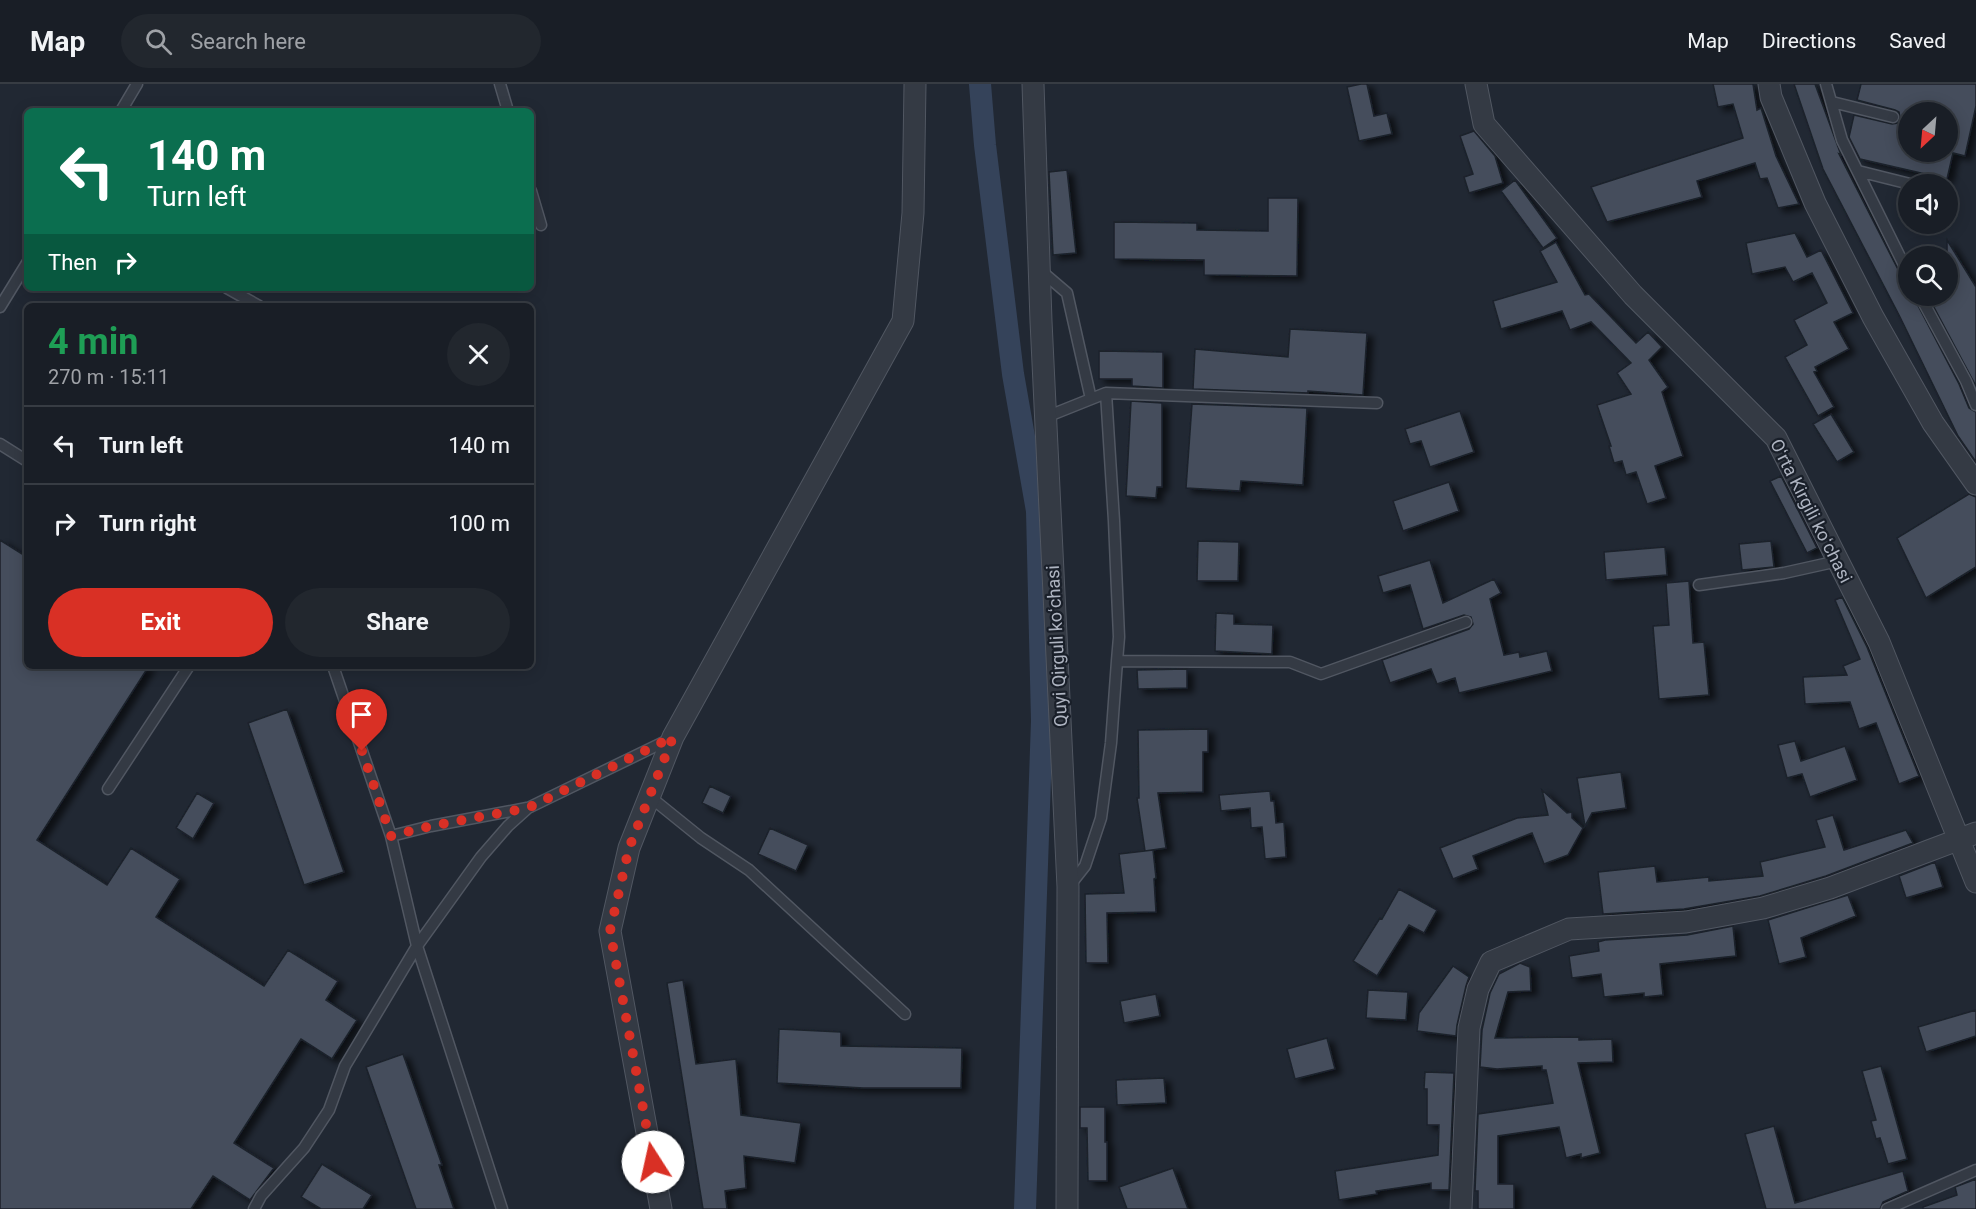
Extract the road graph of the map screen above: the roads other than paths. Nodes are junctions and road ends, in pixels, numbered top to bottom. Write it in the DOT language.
graph roads {
  1 [pos="137,84"];
  2 [pos="500,84"];
  3 [pos="915,84"];
  4 [pos="1034,84"];
  5 [pos="1476,84"];
  6 [pos="1769,84"];
  7 [pos="1827,84"];
  8 [pos="1832,102"];
  9 [pos="123,108"];
  10 [pos="507,108"];
  11 [pos="1893,117"];
  12 [pos="1858,171"];
  13 [pos="1898,181"];
  14 [pos="534,201"];
  15 [pos="541,225"];
  16 [pos="1898,253"];
  17 [pos="24,268"];
  18 [pos="1040,270"];
  19 [pos="233,291"];
  20 [pos="254,303"];
  21 [pos="1926,306"];
  22 [pos="0,307"];
  23 [pos="1106,393"];
  24 [pos="1974,393"];
  25 [pos="1091,399"];
  26 [pos="1377,403"];
  27 [pos="1976,405"];
  28 [pos="1046,417"];
  29 [pos="0,444"];
  30 [pos="24,459"];
  31 [pos="1976,484"];
  32 [pos="1838,561"];
  33 [pos="1699,585"];
  34 [pos="1466,622"];
  35 [pos="1117,661"];
  36 [pos="187,669"];
  37 [pos="334,669"];
  38 [pos="673,737"];
  39 [pos="108,789"];
  40 [pos="649,796"];
  41 [pos="528,808"];
  42 [pos="391,836"];
  43 [pos="1968,836"];
  44 [pos="1976,882"];
  45 [pos="1068,887"];
  46 [pos="417,946"];
  47 [pos="905,1014"];
  48 [pos="1976,1170"];
  49 [pos="254,1209"];
  50 [pos="502,1209"];
  51 [pos="661,1209"];
  52 [pos="1067,1209"];
  53 [pos="1461,1209"];
  54 [pos="1887,1209"];
  1 -- 9 [label="lane"];
  2 -- 10 [label="lane"];
  3 -- 38 [label="street"];
  4 -- 18 [label="street, Quyi Qirguli koʻchasi"];
  5 -- 32 [label="street, Oʻrta Kirgili koʻchasi"];
  6 -- 31 [label="street"];
  7 -- 8 [label="lane"];
  8 -- 11 [label="lane"];
  8 -- 12 [label="lane"];
  12 -- 13 [label="lane"];
  12 -- 16 [label="lane"];
  14 -- 15 [label="lane"];
  17 -- 22 [label="lane"];
  18 -- 25 [label="lane"];
  18 -- 28 [label="street, Quyi Qirguli koʻchasi"];
  19 -- 20 [label="lane"];
  21 -- 24 [label="lane"];
  23 -- 25 [label="lane"];
  23 -- 26 [label="lane"];
  23 -- 35 [label="lane"];
  24 -- 27 [label="lane"];
  25 -- 28 [label="lane"];
  28 -- 45 [label="street, Quyi Qirguli koʻchasi"];
  29 -- 30 [label="lane"];
  32 -- 33 [label="lane"];
  32 -- 43 [label="street, Oʻrta Kirgili koʻchasi"];
  34 -- 35 [label="lane"];
  35 -- 45 [label="lane"];
  36 -- 39 [label="lane"];
  37 -- 42 [label="lane"];
  38 -- 40 [label="street"];
  38 -- 41 [label="lane"];
  40 -- 47 [label="lane"];
  40 -- 51 [label="street"];
  41 -- 42 [label="lane"];
  41 -- 46 [label="lane"];
  42 -- 46 [label="lane"];
  43 -- 44 [label="street, Oʻrta Kirgili koʻchasi"];
  43 -- 53 [label="street"];
  45 -- 52 [label="street, Quyi Qirguli koʻchasi"];
  46 -- 49 [label="lane"];
  46 -- 50 [label="lane"];
  48 -- 54 [label="lane"];
}
